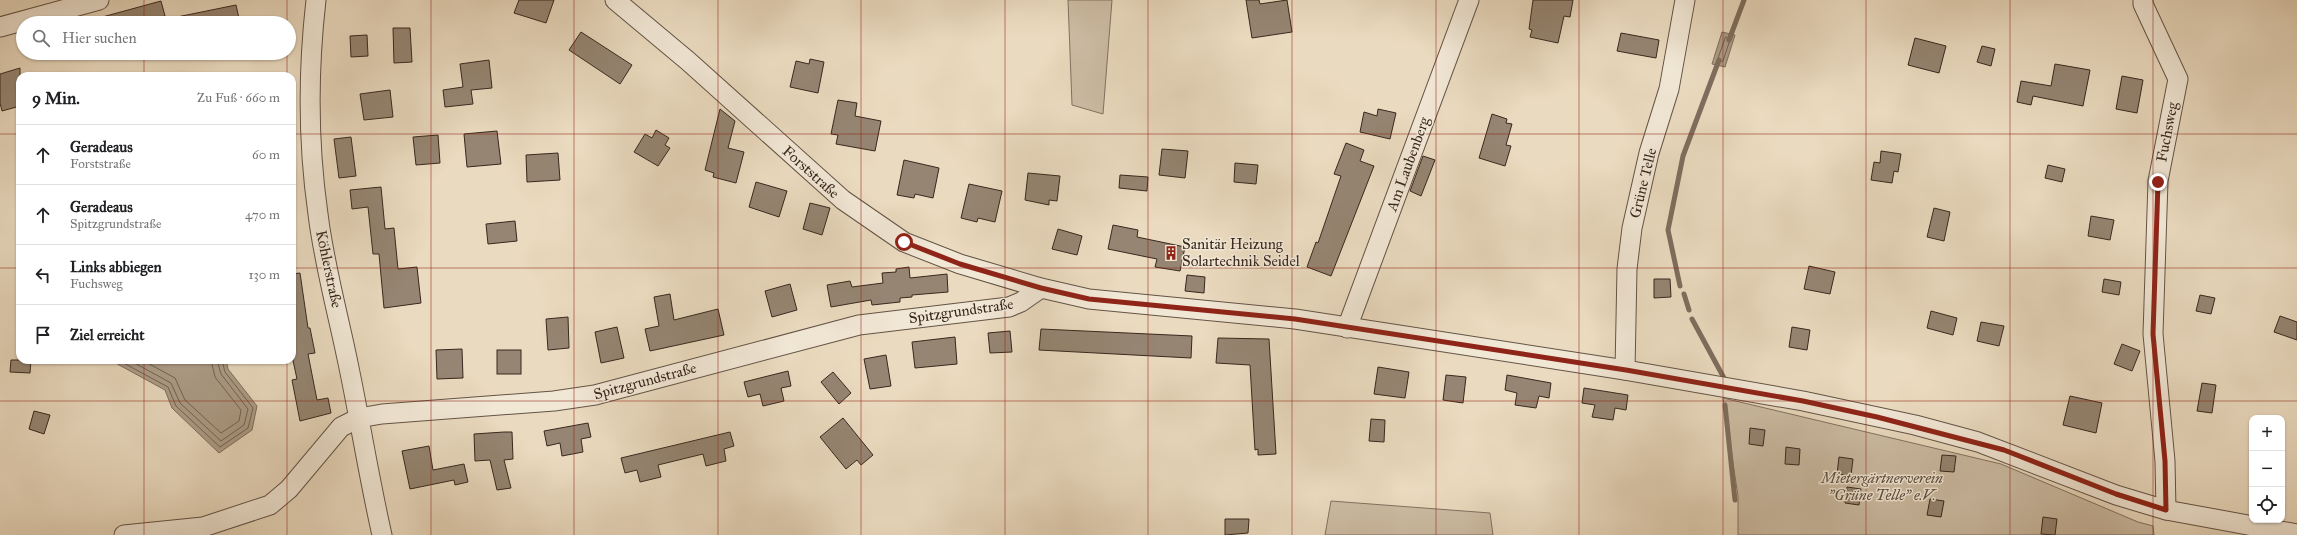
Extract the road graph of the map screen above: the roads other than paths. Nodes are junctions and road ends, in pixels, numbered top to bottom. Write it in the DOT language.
graph roads {
  1 [pos="99,0"];
  2 [pos="316,0"];
  3 [pos="615,0"];
  4 [pos="1469,0"];
  5 [pos="1685,0"];
  6 [pos="2143,0"];
  7 [pos="38,16"];
  8 [pos="16,22"];
  9 [pos="0,26"];
  10 [pos="1041,288"];
  11 [pos="1347,328"];
  12 [pos="1626,370"];
  13 [pos="359,418"];
  14 [pos="2166,510"];
  15 [pos="2297,534"];
  16 [pos="124,535"];
  17 [pos="382,535"];
  1 -- 7 [label="street"];
  2 -- 13 [label="street, Köhlerstraße"];
  3 -- 10 [label="street, Forststraße"];
  4 -- 11 [label="street, Am Laubenberg"];
  5 -- 12 [label="street, Grüne Telle"];
  6 -- 14 [label="street, Fuchsweg"];
  8 -- 9 [label="street"];
  10 -- 11 [label="street"];
  10 -- 13 [label="street, Spitzgrundstraße"];
  11 -- 12 [label="street"];
  12 -- 14 [label="street"];
  13 -- 16 [label="street, Spitzgrundstraße"];
  13 -- 17 [label="street, Köhlerstraße"];
  14 -- 15 [label="street"];
}
